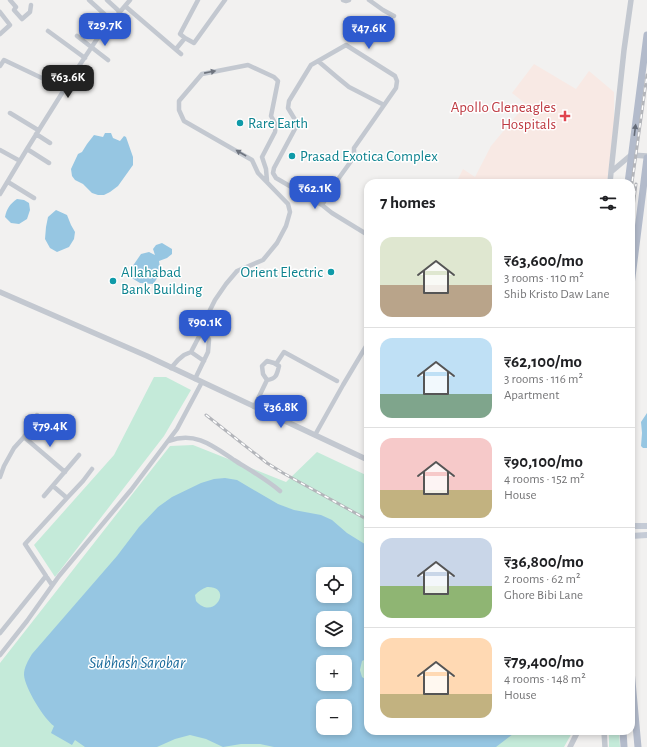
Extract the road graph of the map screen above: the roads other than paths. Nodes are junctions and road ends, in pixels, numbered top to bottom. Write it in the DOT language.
graph roads {
  1 [pos="10,0"];
  2 [pos="89,0"];
  3 [pos="107,0"];
  4 [pos="130,0"];
  5 [pos="198,0"];
  6 [pos="225,0"];
  7 [pos="343,0"];
  8 [pos="350,0"];
  9 [pos="369,0"];
  10 [pos="631,0"];
  11 [pos="31,6"];
  12 [pos="125,6"];
  13 [pos="0,12"];
  14 [pos="120,12"];
  15 [pos="394,16"];
  16 [pos="112,21"];
  17 [pos="48,31"];
  18 [pos="0,34"];
  19 [pos="647,35"];
  20 [pos="77,36"];
  21 [pos="185,38"];
  22 [pos="92,48"];
  23 [pos="176,49"];
  24 [pos="181,54"];
  25 [pos="85,58"];
  26 [pos="108,60"];
  27 [pos="318,61"];
  28 [pos="0,66"];
  29 [pos="64,89"];
  30 [pos="384,105"];
  31 [pos="10,113"];
  32 [pos="37,132"];
  33 [pos="50,143"];
  34 [pos="27,149"];
  35 [pos="0,150"];
  36 [pos="631,155"];
  37 [pos="262,157"];
  38 [pos="647,157"];
  39 [pos="252,160"];
  40 [pos="20,162"];
  41 [pos="49,163"];
  42 [pos="611,172"];
  43 [pos="610,179"];
  44 [pos="628,179"];
  45 [pos="267,181"];
  46 [pos="8,182"];
  47 [pos="0,194"];
  48 [pos="34,198"];
  49 [pos="322,205"];
  50 [pos="364,233"];
  51 [pos="635,253"];
  52 [pos="0,292"];
  53 [pos="204,327"];
  54 [pos="364,350"];
  55 [pos="191,352"];
  56 [pos="204,361"];
  57 [pos="276,364"];
  58 [pos="171,368"];
  59 [pos="195,379"];
  60 [pos="267,380"];
  61 [pos="337,381"];
  62 [pos="202,382"];
  63 [pos="254,407"];
  64 [pos="37,415"];
  65 [pos="315,435"];
  66 [pos="24,437"];
  67 [pos="167,442"];
  68 [pos="79,455"];
  69 [pos="364,458"];
  70 [pos="92,469"];
  71 [pos="65,472"];
  72 [pos="0,478"];
  73 [pos="54,486"];
  74 [pos="280,491"];
  75 [pos="44,496"];
  76 [pos="67,498"];
  77 [pos="635,526"];
  78 [pos="647,526"];
  79 [pos="647,535"];
  80 [pos="635,536"];
  81 [pos="46,576"];
  82 [pos="52,586"];
  83 [pos="0,633"];
  84 [pos="0,655"];
  85 [pos="635,714"];
  86 [pos="576,735"];
  87 [pos="604,735"];
  88 [pos="623,735"];
  89 [pos="570,747"];
  90 [pos="605,747"];
  91 [pos="624,747"];
  92 [pos="638,747"];
  1 -- 11 [label="street"];
  2 -- 16 [label="street"];
  3 -- 14 [label="street"];
  4 -- 12 [label="street"];
  5 -- 21 [label="street"];
  6 -- 21 [label="street"];
  7 -- 8 [label="street"];
  9 -- 15 [label="street"];
  10 -- 42 [label="street"];
  12 -- 14 [label="street"];
  12 -- 23 [label="street"];
  13 -- 18 [label="street"];
  14 -- 16 [label="street"];
  16 -- 22 [label="street"];
  17 -- 25 [label="street"];
  36 -- 19 [label="main road, one-way"];
  20 -- 22 [label="street"];
  21 -- 23 [label="street"];
  22 -- 25 [label="street"];
  22 -- 26 [label="street"];
  23 -- 24 [label="street"];
  25 -- 29 [label="street"];
  27 -- 30 [label="street"];
  27 -- 30 [label="street"];
  27 -- 49 [label="street"];
  28 -- 29 [label="street"];
  29 -- 32 [label="street"];
  30 -- 49 [label="street"];
  31 -- 32 [label="street"];
  32 -- 33 [label="street"];
  32 -- 34 [label="street"];
  34 -- 40 [label="street"];
  34 -- 41 [label="street"];
  35 -- 40 [label="street"];
  36 -- 38 [label="street"];
  36 -- 42 [label="street"];
  36 -- 44 [label="main road"];
  37 -- 39 [label="street"];
  39 -- 37 [label="street, one-way"];
  37 -- 45 [label="street"];
  38 -- 51 [label="main road"];
  39 -- 45 [label="street"];
  40 -- 46 [label="street"];
  42 -- 43 [label="street"];
  45 -- 53 [label="street"];
  46 -- 47 [label="street"];
  46 -- 48 [label="street"];
  49 -- 50 [label="street"];
  52 -- 58 [label="street"];
  53 -- 55 [label="street"];
  53 -- 56 [label="street"];
  54 -- 65 [label="street"];
  55 -- 56 [label="street"];
  55 -- 58 [label="street"];
  56 -- 59 [label="street"];
  57 -- 60 [label="street"];
  57 -- 60 [label="street"];
  57 -- 61 [label="street"];
  58 -- 59 [label="street"];
  59 -- 62 [label="street"];
  60 -- 63 [label="street"];
  62 -- 63 [label="street"];
  62 -- 67 [label="street"];
  63 -- 65 [label="street"];
  64 -- 66 [label="street"];
  65 -- 69 [label="street"];
  66 -- 71 [label="street"];
  66 -- 72 [label="street"];
  67 -- 74 [label="street"];
  67 -- 82 [label="street"];
  68 -- 71 [label="street"];
  70 -- 76 [label="street"];
  71 -- 73 [label="street"];
  73 -- 75 [label="street"];
  73 -- 76 [label="street"];
  76 -- 81 [label="street"];
  77 -- 78 [label="main road"];
  79 -- 80 [label="main road"];
  81 -- 82 [label="street"];
  81 -- 83 [label="street"];
  82 -- 84 [label="street"];
  85 -- 92 [label="main road"];
  86 -- 89 [label="street"];
  87 -- 90 [label="street"];
  88 -- 91 [label="main road"];
}
